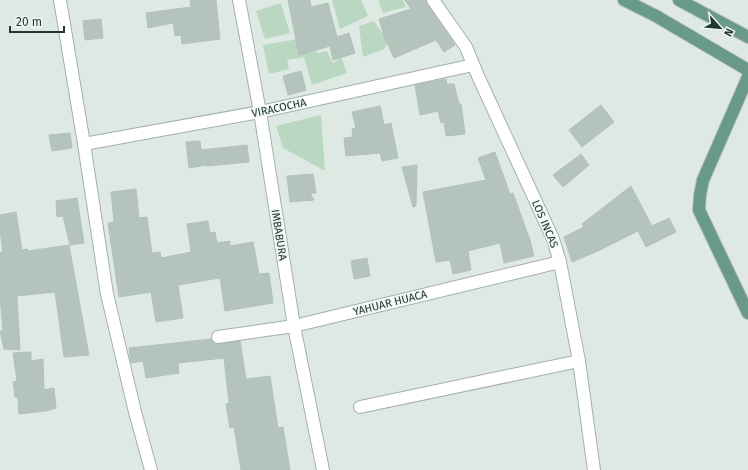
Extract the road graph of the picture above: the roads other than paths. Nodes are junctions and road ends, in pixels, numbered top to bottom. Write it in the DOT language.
graph roads {
  1 [pos="60,0"];
  2 [pos="239,0"];
  3 [pos="433,0"];
  4 [pos="624,0"];
  5 [pos="679,0"];
  6 [pos="748,37"];
  7 [pos="473,65"];
  8 [pos="748,70"];
  9 [pos="748,77"];
  10 [pos="260,112"];
  11 [pos="84,144"];
  12 [pos="560,262"];
  13 [pos="748,313"];
  14 [pos="294,326"];
  15 [pos="218,337"];
  16 [pos="579,361"];
  17 [pos="360,407"];
  18 [pos="151,470"];
  19 [pos="323,470"];
  20 [pos="594,470"];
  1 -- 11 [label="street"];
  2 -- 10 [label="street, IMBABURA"];
  3 -- 7 [label="street, LOS INCAS"];
  4 -- 8 [label="main road"];
  5 -- 6 [label="main road"];
  7 -- 10 [label="street, VIRACOCHA"];
  7 -- 12 [label="street, LOS INCAS"];
  9 -- 13 [label="main road"];
  10 -- 11 [label="street, VIRACOCHA"];
  10 -- 14 [label="street, IMBABURA"];
  11 -- 18 [label="street"];
  12 -- 14 [label="street, YAHUAR HUACA"];
  12 -- 16 [label="street, LOS INCAS"];
  14 -- 15 [label="street, YAHUAR HUACA"];
  14 -- 19 [label="street, IMBABURA"];
  16 -- 17 [label="street"];
  16 -- 20 [label="street, LOS INCAS"];
}
